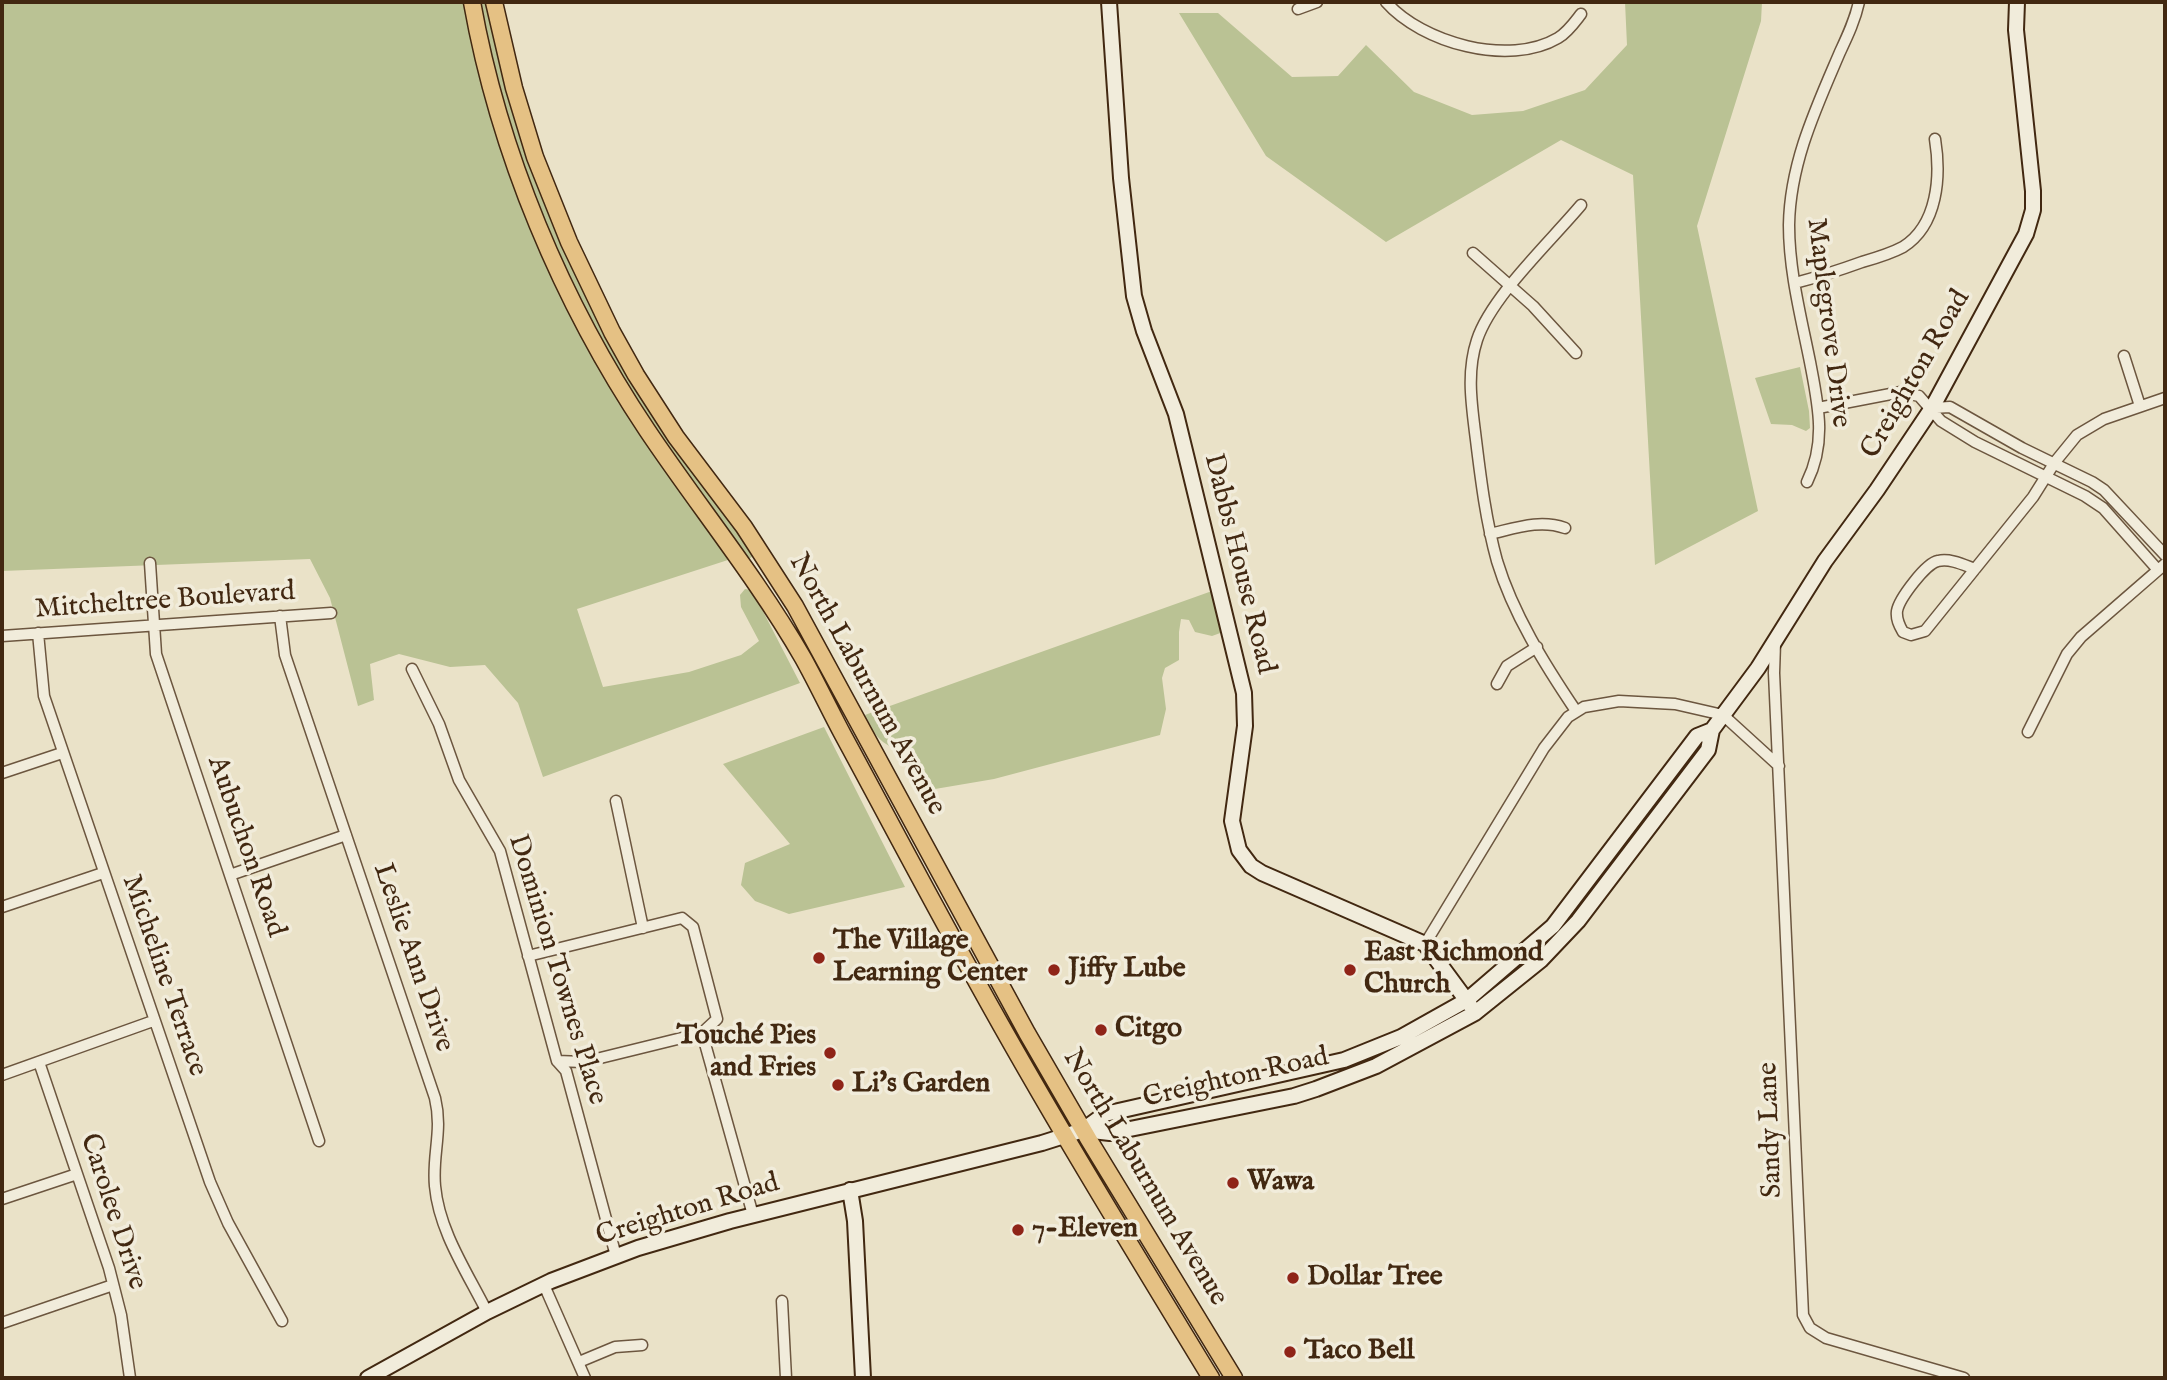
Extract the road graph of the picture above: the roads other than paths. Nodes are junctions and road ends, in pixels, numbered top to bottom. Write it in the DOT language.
graph roads {
  1 [pos="472,2"];
  2 [pos="494,2"];
  3 [pos="1109,2"];
  4 [pos="1317,2"];
  5 [pos="1386,2"];
  6 [pos="1859,2"];
  7 [pos="2017,2"];
  8 [pos="1298,9"];
  9 [pos="1581,15"];
  10 [pos="1936,139"];
  11 [pos="1581,205"];
  12 [pos="1473,253"];
  13 [pos="1795,283"];
  14 [pos="1511,286"];
  15 [pos="1576,353"];
  16 [pos="2124,356"];
  17 [pos="2165,398"];
  18 [pos="2140,406"];
  19 [pos="1818,408"];
  20 [pos="1932,408"];
  21 [pos="2055,462"];
  22 [pos="2047,477"];
  23 [pos="1807,482"];
  24 [pos="1565,528"];
  25 [pos="1490,534"];
  26 [pos="2165,555"];
  27 [pos="150,564"];
  28 [pos="2162,567"];
  29 [pos="1975,569"];
  30 [pos="331,613"];
  31 [pos="280,616"];
  32 [pos="153,625"];
  33 [pos="38,633"];
  34 [pos="2,636"];
  35 [pos="1775,639"];
  36 [pos="1537,647"];
  37 [pos="412,669"];
  38 [pos="1497,684"];
  39 [pos="1576,711"];
  40 [pos="1723,715"];
  41 [pos="1712,730"];
  42 [pos="2028,732"];
  43 [pos="62,752"];
  44 [pos="1779,766"];
  45 [pos="2,773"];
  46 [pos="616,801"];
  47 [pos="346,835"];
  48 [pos="103,873"];
  49 [pos="230,875"];
  50 [pos="2,907"];
  51 [pos="643,928"];
  52 [pos="1425,944"];
  53 [pos="528,956"];
  54 [pos="1467,1000"];
  55 [pos="1475,1013"];
  56 [pos="153,1021"];
  57 [pos="702,1033"];
  58 [pos="557,1061"];
  59 [pos="39,1062"];
  60 [pos="2,1074"];
  61 [pos="1083,1130"];
  62 [pos="1064,1136"];
  63 [pos="319,1141"];
  64 [pos="77,1174"];
  65 [pos="850,1190"];
  66 [pos="2,1199"];
  67 [pos="752,1215"];
  68 [pos="616,1256"];
  69 [pos="544,1284"];
  70 [pos="113,1285"];
  71 [pos="782,1301"];
  72 [pos="487,1312"];
  73 [pos="282,1321"];
  74 [pos="2,1323"];
  75 [pos="642,1345"];
  76 [pos="579,1362"];
  77 [pos="130,1378"];
  78 [pos="368,1378"];
  79 [pos="585,1378"];
  80 [pos="786,1378"];
  81 [pos="863,1378"];
  82 [pos="1211,1378"];
  83 [pos="1234,1378"];
  84 [pos="1964,1378"];
  1 -- 62 [label="main road, North Laburnum Avenue"];
  2 -- 61 [label="main road, North Laburnum Avenue"];
  3 -- 52 [label="main road, Dabbs House Road"];
  4 -- 8 [label="street"];
  5 -- 9 [label="street"];
  6 -- 13 [label="street, Maplegrove Drive"];
  7 -- 20 [label="main road, Creighton Road"];
  10 -- 13 [label="street"];
  11 -- 14 [label="street"];
  12 -- 14 [label="street"];
  13 -- 19 [label="street, Maplegrove Drive"];
  14 -- 15 [label="street"];
  14 -- 25 [label="street"];
  16 -- 18 [label="street"];
  17 -- 18 [label="street"];
  18 -- 21 [label="street"];
  19 -- 20 [label="street"];
  19 -- 23 [label="street, Maplegrove Drive"];
  20 -- 21 [label="street"];
  20 -- 22 [label="street"];
  20 -- 35 [label="main road, Creighton Road"];
  21 -- 22 [label="street"];
  21 -- 26 [label="street"];
  22 -- 28 [label="street"];
  22 -- 29 [label="street"];
  24 -- 25 [label="street"];
  25 -- 36 [label="street"];
  27 -- 32 [label="street, Aubuchon Road"];
  28 -- 42 [label="street"];
  29 -- 29 [label="street"];
  30 -- 31 [label="street, Mitcheltree Boulevard"];
  31 -- 32 [label="street, Mitcheltree Boulevard"];
  31 -- 47 [label="street, Leslie Ann Drive"];
  32 -- 33 [label="street, Mitcheltree Boulevard"];
  32 -- 49 [label="street, Aubuchon Road"];
  33 -- 34 [label="street, Mitcheltree Boulevard"];
  33 -- 43 [label="street, Micheline Terrace"];
  35 -- 40 [label="main road, Creighton Road"];
  35 -- 44 [label="street, Sandy Lane"];
  36 -- 38 [label="street"];
  36 -- 39 [label="street"];
  37 -- 53 [label="street, Dominion Townes Place"];
  39 -- 40 [label="street"];
  39 -- 52 [label="street"];
  40 -- 41 [label="main road, Creighton Road"];
  40 -- 44 [label="street"];
  41 -- 54 [label="main road, Creighton Road"];
  41 -- 55 [label="main road, Creighton Road"];
  43 -- 45 [label="street"];
  43 -- 48 [label="street, Micheline Terrace"];
  44 -- 84 [label="street, Sandy Lane"];
  46 -- 51 [label="street"];
  47 -- 49 [label="street"];
  47 -- 72 [label="street, Leslie Ann Drive"];
  48 -- 50 [label="street"];
  48 -- 56 [label="street, Micheline Terrace"];
  49 -- 63 [label="street, Aubuchon Road"];
  51 -- 53 [label="street"];
  51 -- 57 [label="street"];
  52 -- 54 [label="main road, Dabbs House Road"];
  53 -- 58 [label="street, Dominion Townes Place"];
  54 -- 55 [label="main road, Dabbs House Road"];
  54 -- 61 [label="main road, Creighton Road"];
  55 -- 61 [label="main road, Creighton Road"];
  56 -- 59 [label="street"];
  56 -- 73 [label="street, Micheline Terrace"];
  57 -- 58 [label="street"];
  57 -- 67 [label="street"];
  58 -- 68 [label="street, Dominion Townes Place"];
  59 -- 60 [label="street"];
  59 -- 64 [label="street, Carolee Drive"];
  61 -- 62 [label="main road, Creighton Road"];
  61 -- 83 [label="main road, North Laburnum Avenue"];
  62 -- 65 [label="main road, Creighton Road"];
  62 -- 82 [label="main road, North Laburnum Avenue"];
  64 -- 66 [label="street"];
  64 -- 70 [label="street, Carolee Drive"];
  65 -- 67 [label="main road, Creighton Road"];
  65 -- 81 [label="main road"];
  67 -- 68 [label="main road, Creighton Road"];
  68 -- 69 [label="main road, Creighton Road"];
  69 -- 72 [label="main road, Creighton Road"];
  69 -- 76 [label="street"];
  70 -- 74 [label="street"];
  70 -- 77 [label="street, Carolee Drive"];
  71 -- 80 [label="street"];
  72 -- 78 [label="main road, Creighton Road"];
  75 -- 76 [label="street"];
  76 -- 79 [label="street"];
}
